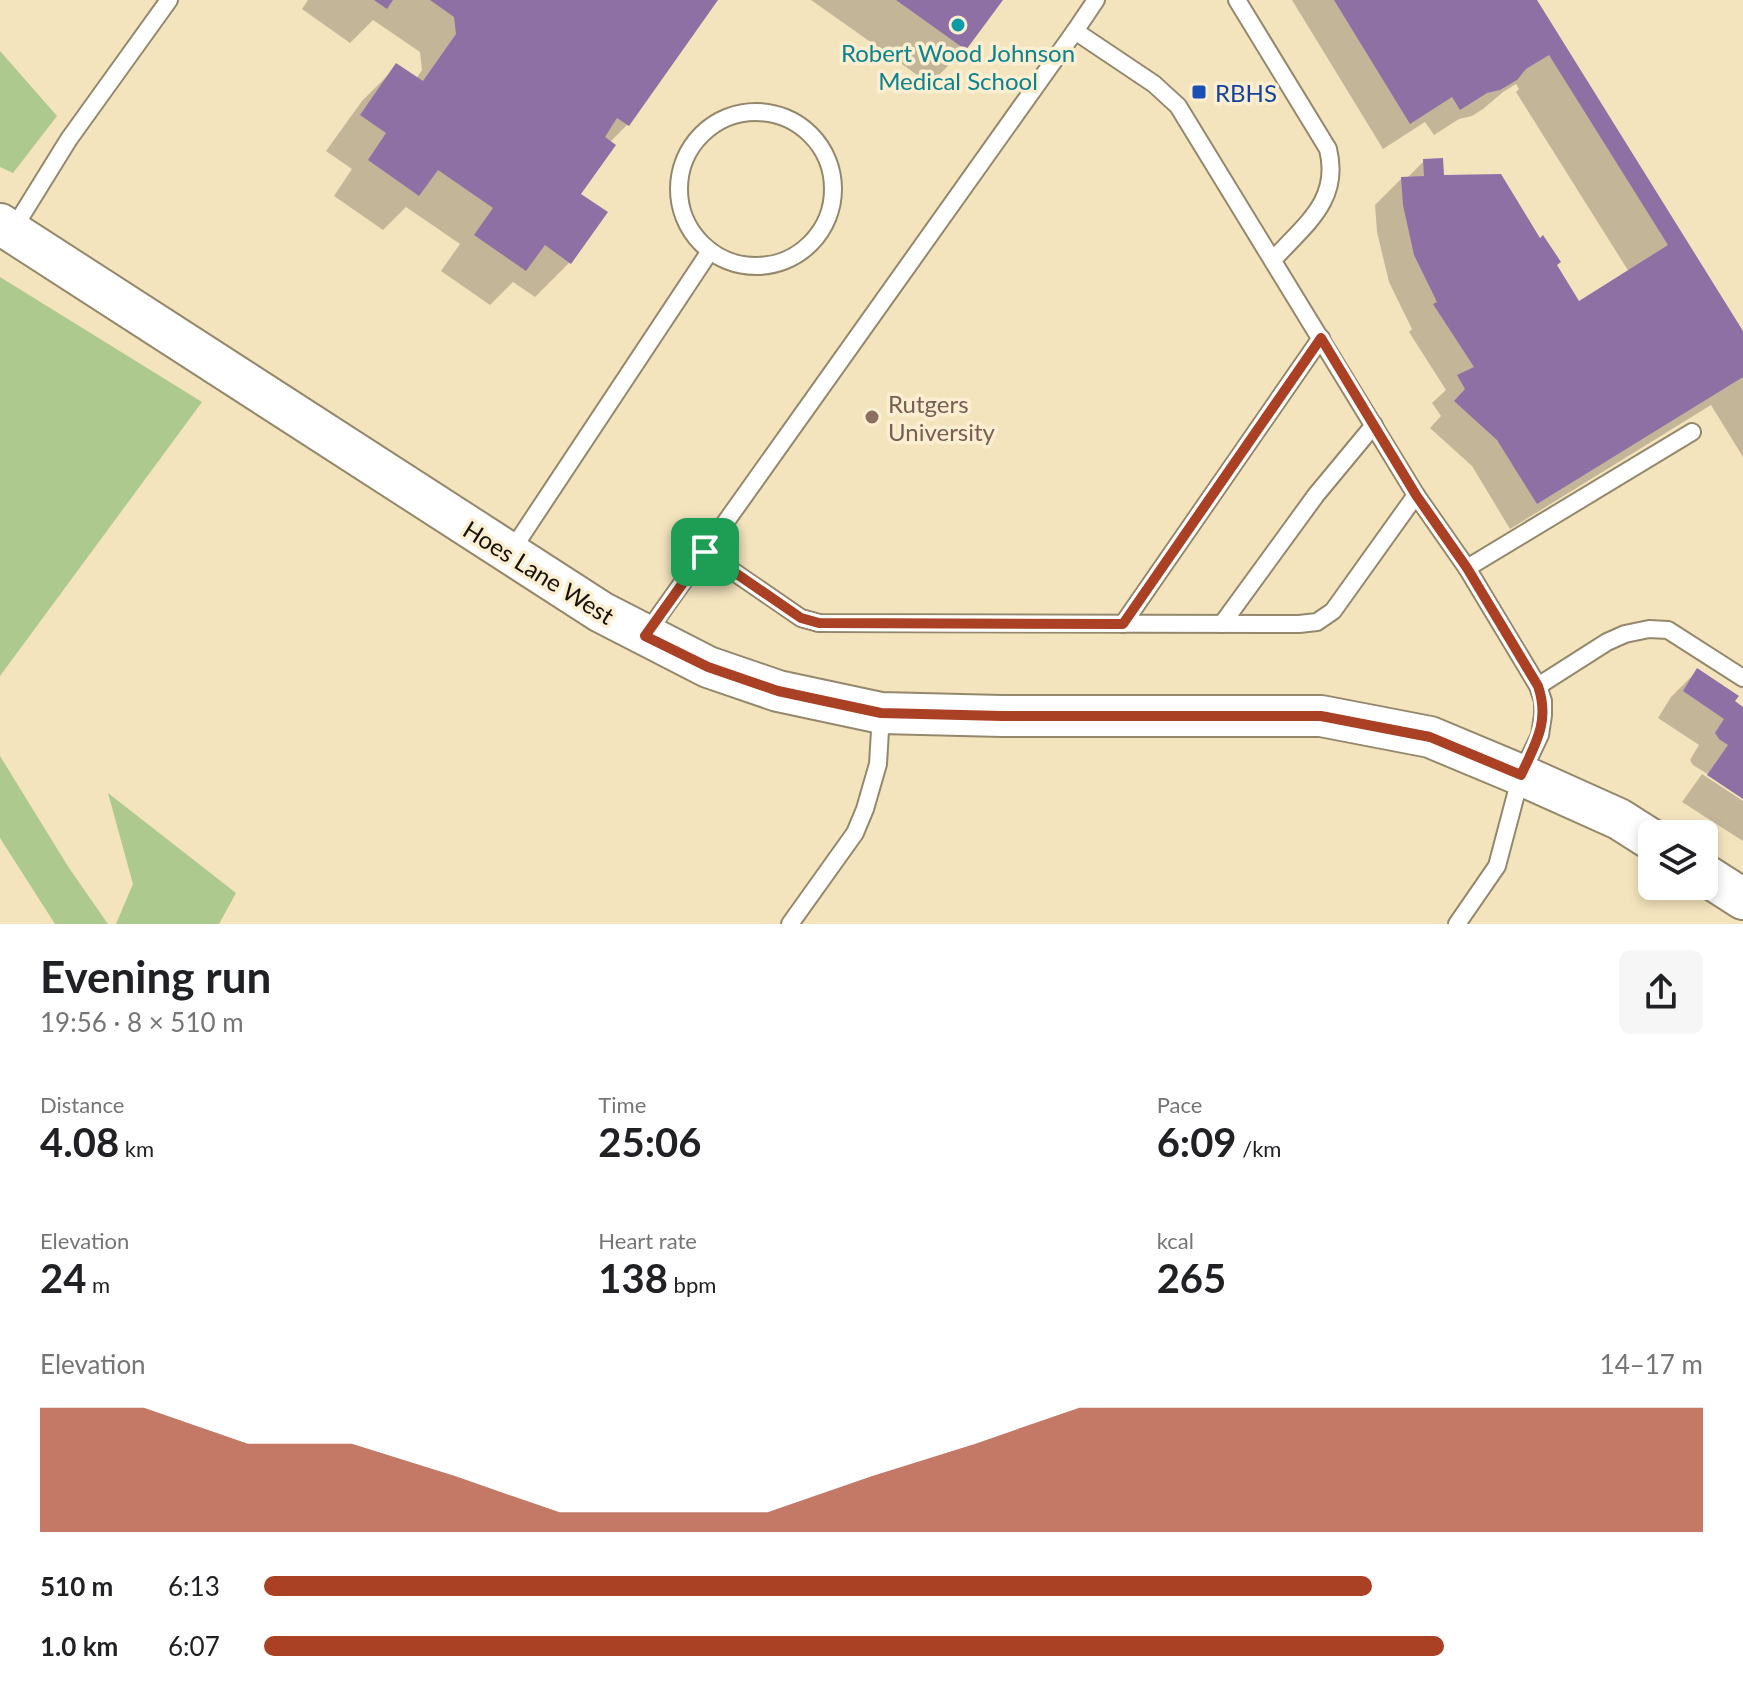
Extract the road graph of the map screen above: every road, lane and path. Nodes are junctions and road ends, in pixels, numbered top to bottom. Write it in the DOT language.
graph roads {
  1 [pos="169,0"];
  2 [pos="1096,0"];
  3 [pos="1237,0"];
  4 [pos="1075,31"];
  5 [pos="6,227"];
  6 [pos="710,251"];
  7 [pos="1273,260"];
  8 [pos="1321,338"];
  9 [pos="1374,425"];
  10 [pos="1692,432"];
  11 [pos="1416,495"];
  12 [pos="705,552"];
  13 [pos="509,554"];
  14 [pos="1467,568"];
  15 [pos="1123,624"];
  16 [pos="1222,624"];
  17 [pos="645,636"];
  18 [pos="1743,678"];
  19 [pos="1538,686"];
  20 [pos="881,713"];
  21 [pos="1521,775"];
  22 [pos="1638,831"];
  23 [pos="1718,883"];
  24 [pos="1743,899"];
  25 [pos="790,924"];
  26 [pos="1457,924"];
  1 -- 5 [label="lane"];
  2 -- 4 [label="lane"];
  3 -- 7 [label="lane"];
  4 -- 7 [label="lane"];
  4 -- 12 [label="lane"];
  5 -- 13 [label="street, Hoes Lane West"];
  6 -- 6 [label="lane"];
  6 -- 13 [label="lane"];
  7 -- 8 [label="lane"];
  8 -- 9 [label="lane"];
  8 -- 15 [label="lane"];
  9 -- 11 [label="lane"];
  9 -- 16 [label="lane"];
  10 -- 14 [label="lane"];
  11 -- 14 [label="lane"];
  11 -- 16 [label="lane"];
  12 -- 15 [label="lane"];
  12 -- 17 [label="lane"];
  13 -- 17 [label="street, Hoes Lane West"];
  14 -- 19 [label="lane"];
  15 -- 16 [label="lane"];
  17 -- 20 [label="street, Hoes Lane West"];
  18 -- 19 [label="lane"];
  19 -- 21 [label="lane"];
  20 -- 21 [label="street, Hoes Lane West"];
  20 -- 25 [label="lane"];
  21 -- 22 [label="street, Hoes Lane West"];
  21 -- 26 [label="lane"];
  23 -- 24 [label="street"];
}
